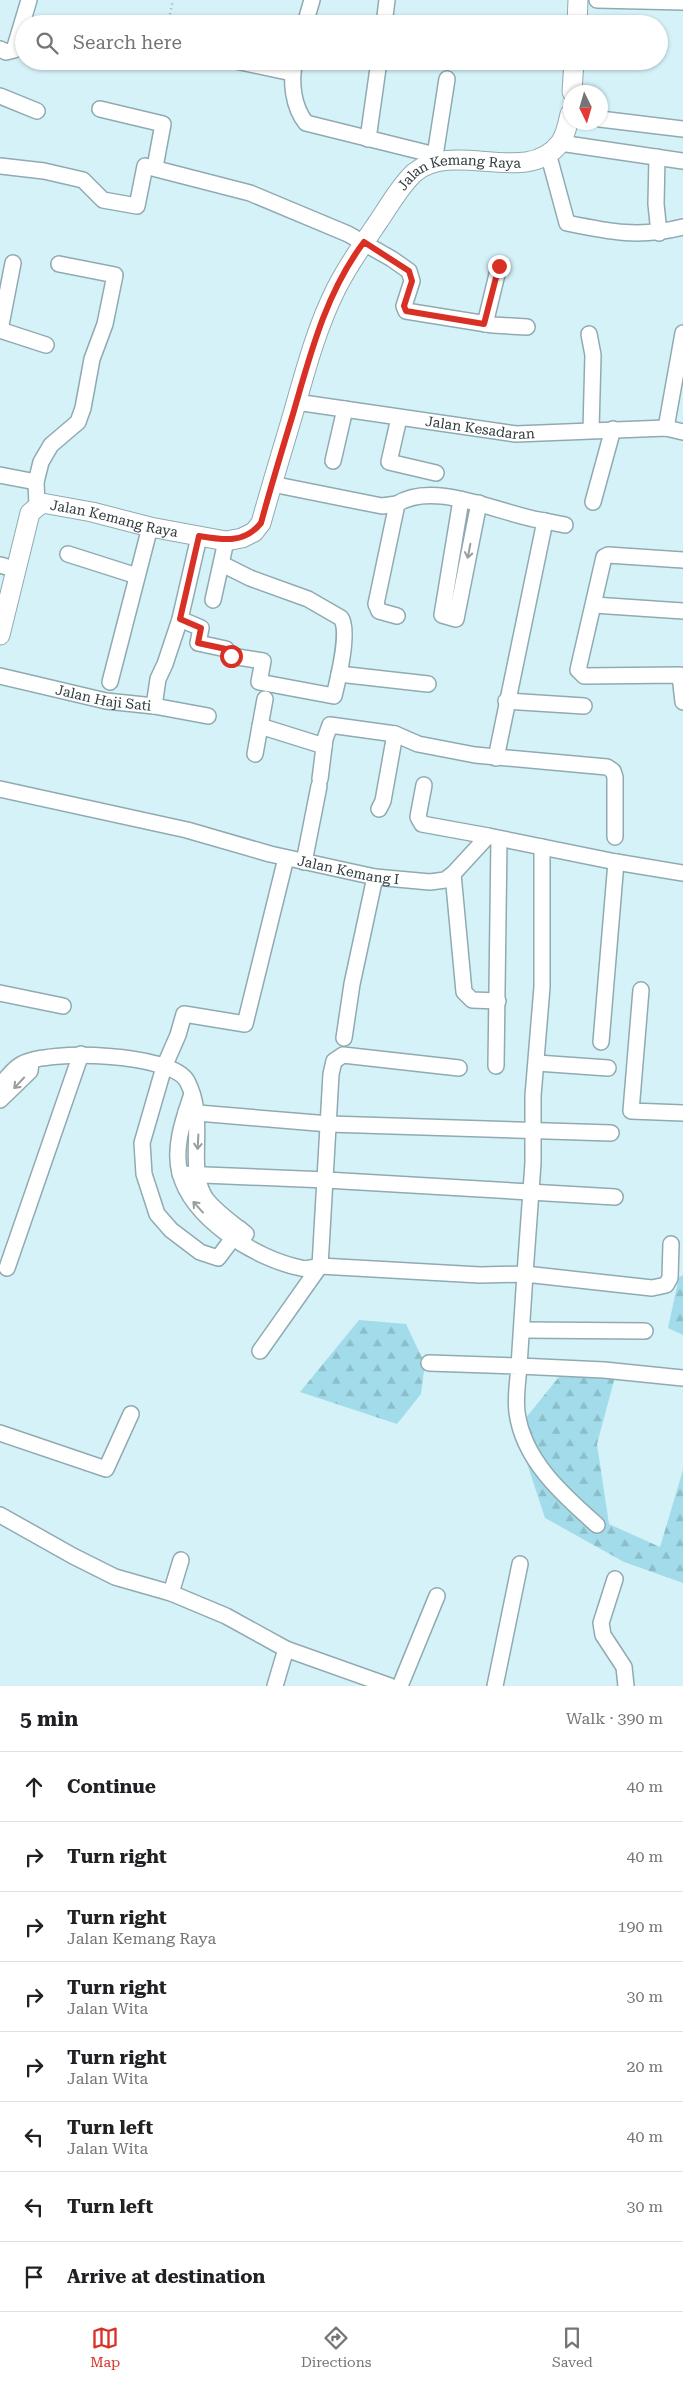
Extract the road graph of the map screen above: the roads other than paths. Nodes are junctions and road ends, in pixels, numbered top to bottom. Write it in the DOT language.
graph roads {
  1 [pos="29,0"];
  2 [pos="312,0"];
  3 [pos="387,0"];
  4 [pos="578,0"];
  5 [pos="597,0"];
  6 [pos="683,2"];
  7 [pos="24,15"];
  8 [pos="308,15"];
  9 [pos="385,15"];
  10 [pos="577,15"];
  11 [pos="15,47"];
  12 [pos="0,49"];
  13 [pos="294,70"];
  14 [pos="378,70"];
  15 [pos="573,70"];
  16 [pos="447,80"];
  17 [pos="572,85"];
  18 [pos="0,96"];
  19 [pos="100,109"];
  20 [pos="38,111"];
  21 [pos="608,120"];
  22 [pos="563,129"];
  23 [pos="683,129"];
  24 [pos="368,139"];
  25 [pos="554,148"];
  26 [pos="657,157"];
  27 [pos="435,158"];
  28 [pos="683,161"];
  29 [pos="0,166"];
  30 [pos="155,167"];
  31 [pos="683,227"];
  32 [pos="659,233"];
  33 [pos="364,242"];
  34 [pos="13,264"];
  35 [pos="58,264"];
  36 [pos="499,266"];
  37 [pos="484,324"];
  38 [pos="527,327"];
  39 [pos="0,330"];
  40 [pos="683,333"];
  41 [pos="590,334"];
  42 [pos="46,344"];
  43 [pos="296,402"];
  44 [pos="345,409"];
  45 [pos="399,418"];
  46 [pos="666,428"];
  47 [pos="613,429"];
  48 [pos="591,430"];
  49 [pos="683,432"];
  50 [pos="333,460"];
  51 [pos="436,473"];
  52 [pos="0,475"];
  53 [pos="36,482"];
  54 [pos="272,484"];
  55 [pos="461,500"];
  56 [pos="593,502"];
  57 [pos="398,504"];
  58 [pos="479,504"];
  59 [pos="37,506"];
  60 [pos="545,521"];
  61 [pos="565,525"];
  62 [pos="150,527"];
  63 [pos="199,536"];
  64 [pos="226,540"];
  65 [pos="68,554"];
  66 [pos="683,560"];
  67 [pos="222,564"];
  68 [pos="8,568"];
  69 [pos="137,576"];
  70 [pos="213,600"];
  71 [pos="594,605"];
  72 [pos="683,611"];
  73 [pos="397,616"];
  74 [pos="180,619"];
  75 [pos="0,636"];
  76 [pos="340,674"];
  77 [pos="682,675"];
  78 [pos="0,676"];
  79 [pos="110,682"];
  80 [pos="428,684"];
  81 [pos="265,699"];
  82 [pos="506,701"];
  83 [pos="683,702"];
  84 [pos="154,706"];
  85 [pos="584,706"];
  86 [pos="208,716"];
  87 [pos="260,726"];
  88 [pos="395,734"];
  89 [pos="324,746"];
  90 [pos="255,754"];
  91 [pos="496,758"];
  92 [pos="424,785"];
  93 [pos="0,789"];
  94 [pos="379,809"];
  95 [pos="493,837"];
  96 [pos="615,837"];
  97 [pos="542,847"];
  98 [pos="286,858"];
  99 [pos="304,862"];
  100 [pos="616,862"];
  101 [pos="683,873"];
  102 [pos="452,874"];
  103 [pos="375,877"];
  104 [pos="641,990"];
  105 [pos="0,993"];
  106 [pos="498,1001"];
  107 [pos="63,1006"];
  108 [pos="344,1038"];
  109 [pos="601,1042"];
  110 [pos="81,1054"];
  111 [pos="31,1062"];
  112 [pos="536,1063"];
  113 [pos="496,1066"];
  114 [pos="164,1067"];
  115 [pos="459,1068"];
  116 [pos="608,1068"];
  117 [pos="0,1085"];
  118 [pos="0,1100"];
  119 [pos="192,1112"];
  120 [pos="683,1113"];
  121 [pos="328,1124"];
  122 [pos="533,1130"];
  123 [pos="611,1133"];
  124 [pos="180,1174"];
  125 [pos="196,1174"];
  126 [pos="326,1180"];
  127 [pos="530,1194"];
  128 [pos="615,1197"];
  129 [pos="236,1234"];
  130 [pos="671,1244"];
  131 [pos="320,1266"];
  132 [pos="7,1268"];
  133 [pos="526,1274"];
  134 [pos="522,1330"];
  135 [pos="645,1331"];
  136 [pos="260,1351"];
  137 [pos="429,1363"];
  138 [pos="519,1366"];
  139 [pos="683,1378"];
  140 [pos="131,1414"];
  141 [pos="0,1434"];
  142 [pos="0,1515"];
  143 [pos="598,1525"];
  144 [pos="181,1560"];
  145 [pos="520,1564"];
  146 [pos="615,1579"];
  147 [pos="171,1593"];
  148 [pos="437,1596"];
  149 [pos="286,1650"];
  150 [pos="275,1686"];
  151 [pos="390,1686"];
  152 [pos="400,1686"];
  153 [pos="495,1686"];
  154 [pos="626,1686"];
  1 -- 7 [label="street"];
  2 -- 8 [label="street"];
  3 -- 9 [label="street"];
  4 -- 10 [label="street"];
  5 -- 6 [label="street"];
  11 -- 12 [label="street"];
  13 -- 24 [label="street"];
  14 -- 24 [label="street"];
  15 -- 17 [label="street"];
  16 -- 27 [label="street"];
  18 -- 20 [label="street"];
  19 -- 30 [label="street"];
  21 -- 23 [label="street"];
  22 -- 25 [label="street"];
  24 -- 27 [label="street"];
  25 -- 26 [label="street"];
  25 -- 27 [label="street, Jalan Kemang Raya"];
  25 -- 32 [label="street"];
  26 -- 28 [label="street"];
  26 -- 32 [label="street"];
  27 -- 33 [label="street, Jalan Kemang Raya"];
  29 -- 30 [label="street"];
  30 -- 33 [label="street"];
  31 -- 32 [label="street"];
  33 -- 37 [label="street"];
  33 -- 43 [label="street, Jalan Kemang Raya"];
  34 -- 39 [label="street"];
  35 -- 53 [label="street"];
  36 -- 37 [label="street"];
  37 -- 38 [label="street"];
  39 -- 42 [label="street"];
  40 -- 46 [label="street"];
  41 -- 48 [label="street"];
  43 -- 44 [label="street, Jalan Kesadaran"];
  43 -- 54 [label="street, Jalan Kemang Raya"];
  44 -- 45 [label="street, Jalan Kesadaran"];
  44 -- 50 [label="street"];
  45 -- 48 [label="street, Jalan Kesadaran"];
  45 -- 51 [label="street"];
  46 -- 47 [label="street, Jalan Kesadaran"];
  46 -- 49 [label="street, Jalan Kesadaran"];
  47 -- 48 [label="street, Jalan Kesadaran"];
  47 -- 56 [label="street"];
  52 -- 53 [label="street"];
  53 -- 59 [label="street"];
  54 -- 57 [label="street"];
  54 -- 64 [label="street, Jalan Kemang Raya"];
  55 -- 57 [label="street"];
  55 -- 58 [label="street"];
  58 -- 55 [label="street, one-way"];
  57 -- 73 [label="street"];
  58 -- 60 [label="street"];
  59 -- 62 [label="street, Jalan Kemang Raya"];
  59 -- 68 [label="street, Jalan Kemang Raya"];
  60 -- 61 [label="street"];
  60 -- 82 [label="street"];
  62 -- 63 [label="street, Jalan Kemang Raya"];
  62 -- 69 [label="street"];
  63 -- 64 [label="street, Jalan Kemang Raya"];
  63 -- 74 [label="street"];
  64 -- 67 [label="street"];
  65 -- 69 [label="street"];
  66 -- 71 [label="street"];
  67 -- 70 [label="street"];
  67 -- 76 [label="street"];
  68 -- 75 [label="street, Jalan Kemang Raya"];
  69 -- 79 [label="street"];
  71 -- 72 [label="street"];
  71 -- 77 [label="street"];
  74 -- 76 [label="street"];
  74 -- 84 [label="street"];
  76 -- 80 [label="street"];
  77 -- 83 [label="street"];
  78 -- 84 [label="street, Jalan Haji Sati"];
  81 -- 87 [label="street"];
  82 -- 85 [label="street"];
  82 -- 91 [label="street"];
  84 -- 86 [label="street, Jalan Haji Sati"];
  87 -- 89 [label="street"];
  87 -- 90 [label="street"];
  88 -- 89 [label="street"];
  88 -- 91 [label="street"];
  88 -- 94 [label="street"];
  89 -- 99 [label="street"];
  91 -- 96 [label="street"];
  92 -- 95 [label="street"];
  93 -- 98 [label="street, Jalan Kemang I"];
  95 -- 97 [label="street"];
  95 -- 102 [label="street, Jalan Kemang I"];
  95 -- 106 [label="street"];
  97 -- 100 [label="street"];
  97 -- 112 [label="street"];
  98 -- 99 [label="street, Jalan Kemang I"];
  98 -- 114 [label="street"];
  99 -- 103 [label="street, Jalan Kemang I"];
  100 -- 101 [label="street"];
  100 -- 109 [label="street"];
  102 -- 103 [label="street, Jalan Kemang I"];
  102 -- 106 [label="street"];
  103 -- 108 [label="street"];
  104 -- 120 [label="street"];
  105 -- 107 [label="street"];
  106 -- 113 [label="street"];
  110 -- 111 [label="street"];
  110 -- 114 [label="street"];
  110 -- 132 [label="street"];
  111 -- 117 [label="street"];
  111 -- 118 [label="street, one-way"];
  112 -- 116 [label="street"];
  112 -- 122 [label="street"];
  114 -- 119 [label="street"];
  114 -- 129 [label="street"];
  115 -- 121 [label="street"];
  119 -- 121 [label="street"];
  119 -- 124 [label="street"];
  119 -- 125 [label="street, one-way"];
  121 -- 122 [label="street"];
  121 -- 126 [label="street"];
  122 -- 123 [label="street"];
  122 -- 127 [label="street"];
  124 -- 125 [label="street"];
  129 -- 124 [label="street, one-way"];
  125 -- 126 [label="street"];
  125 -- 129 [label="street"];
  126 -- 127 [label="street"];
  126 -- 131 [label="street"];
  127 -- 128 [label="street"];
  127 -- 133 [label="street"];
  129 -- 131 [label="street"];
  130 -- 133 [label="street"];
  131 -- 133 [label="street"];
  131 -- 136 [label="street"];
  133 -- 134 [label="street"];
  134 -- 135 [label="street"];
  134 -- 138 [label="street"];
  137 -- 138 [label="street"];
  138 -- 139 [label="street"];
  138 -- 143 [label="street"];
  140 -- 141 [label="street"];
  142 -- 147 [label="street"];
  144 -- 147 [label="street"];
  145 -- 153 [label="street"];
  146 -- 154 [label="street"];
  147 -- 149 [label="street"];
  148 -- 152 [label="street"];
  149 -- 150 [label="street"];
  149 -- 151 [label="street"];
}
